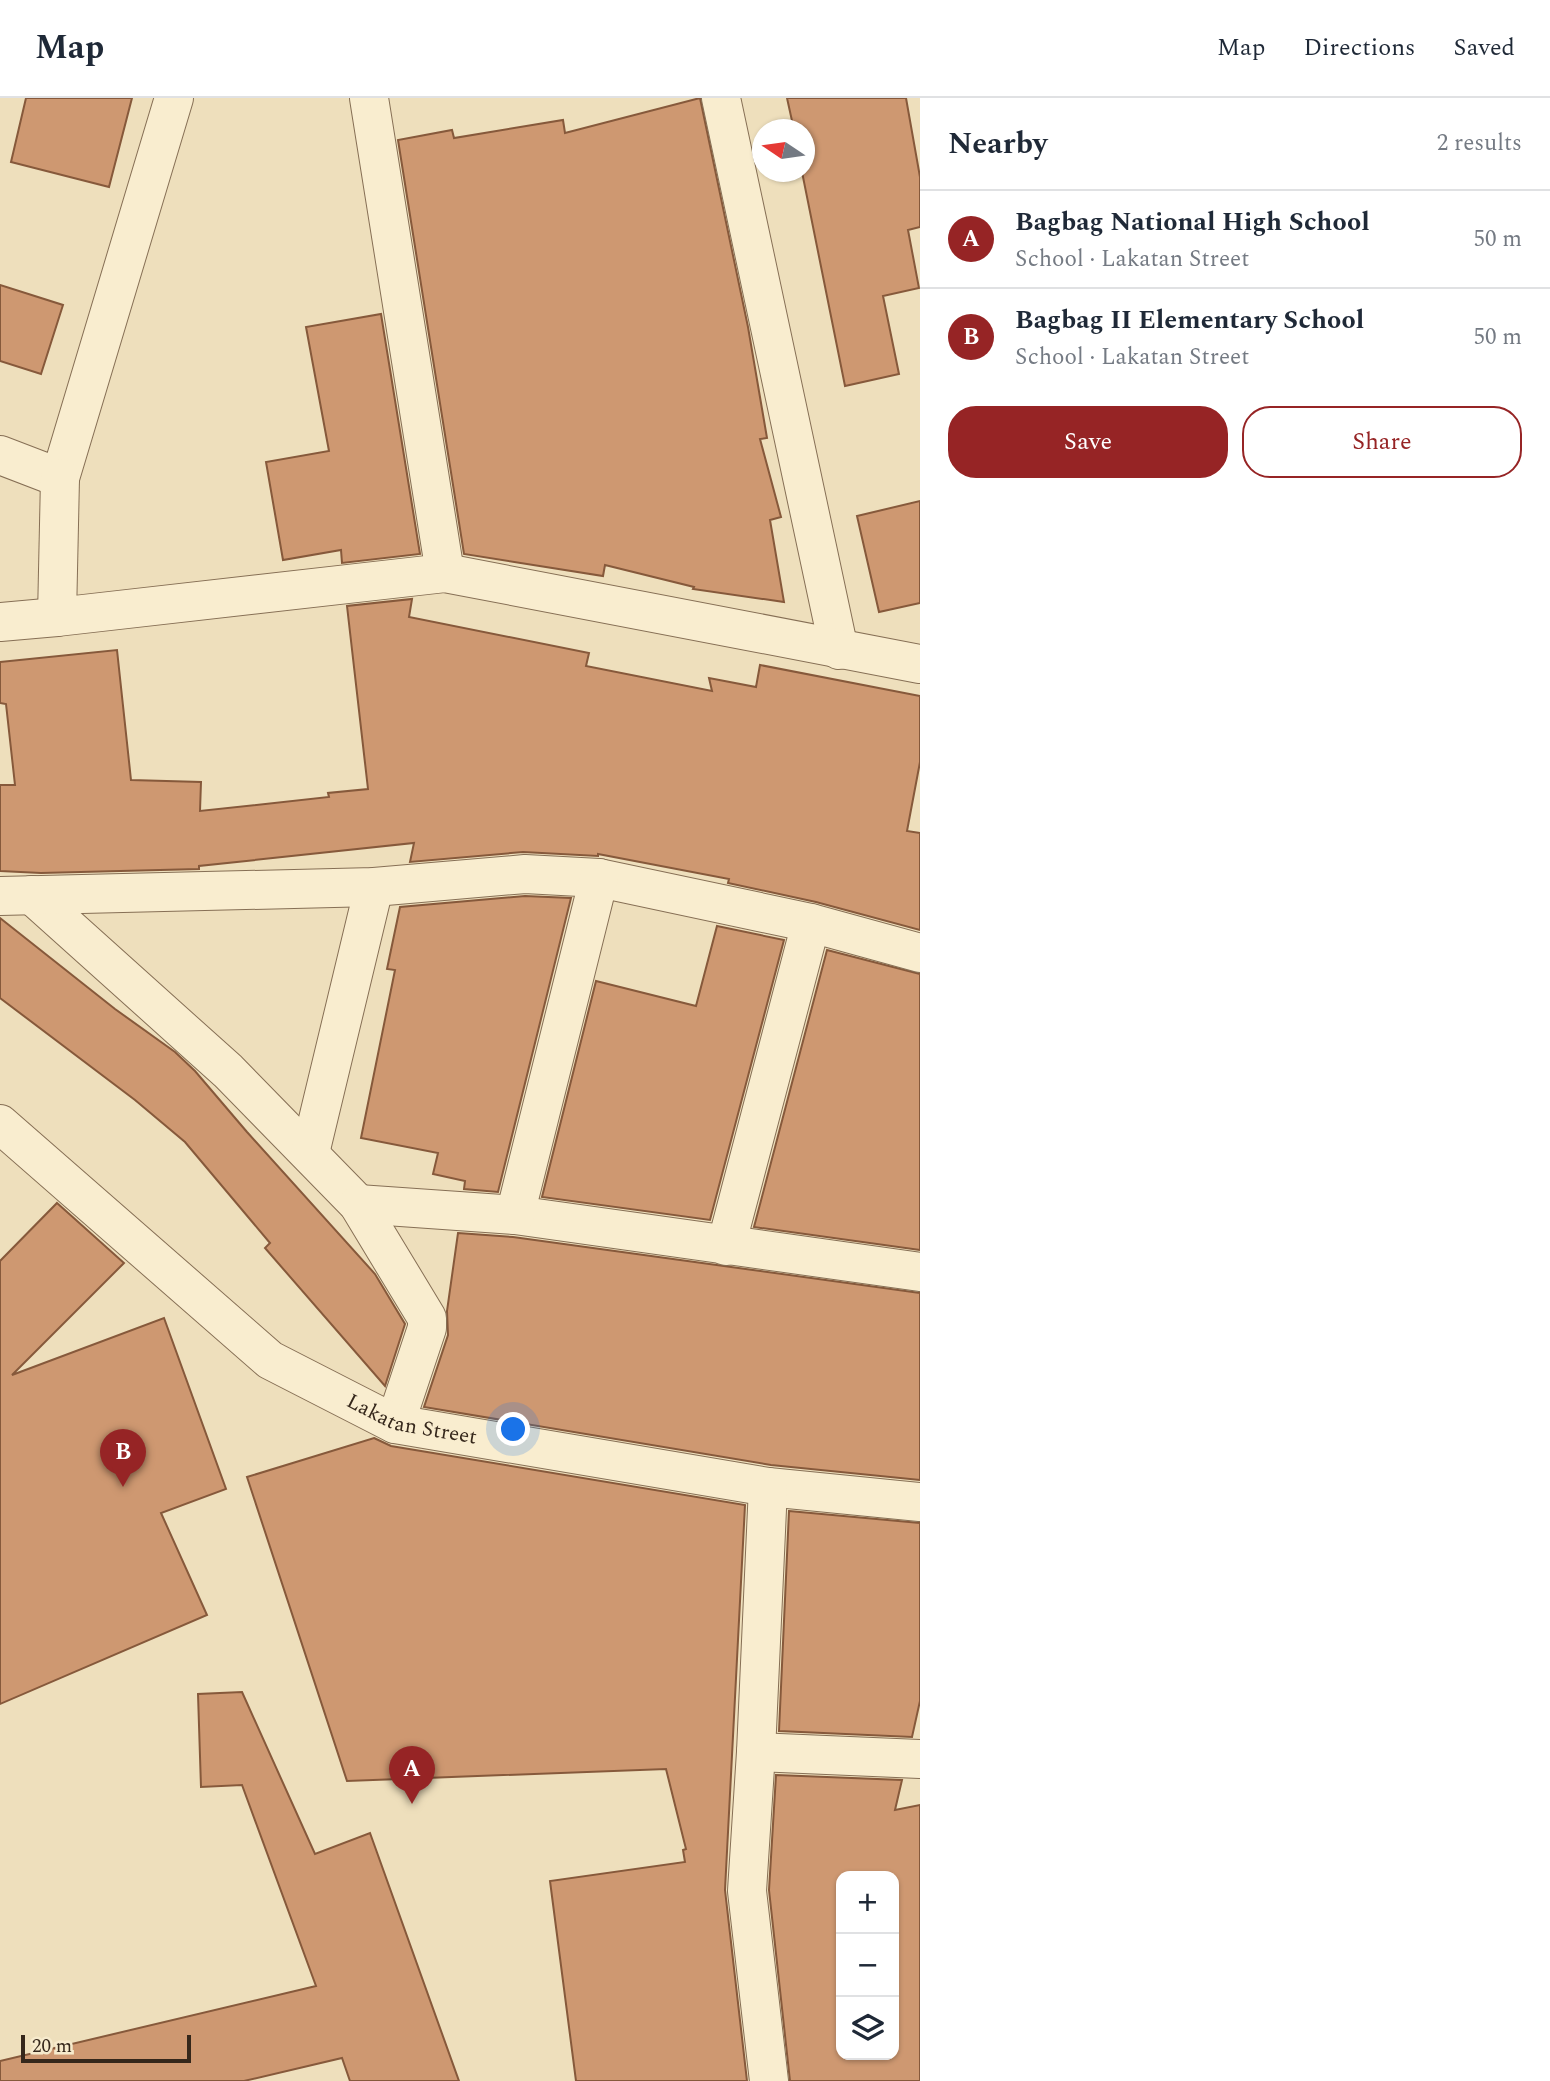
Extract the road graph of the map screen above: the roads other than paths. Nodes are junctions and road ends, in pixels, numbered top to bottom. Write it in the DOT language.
graph roads {
  1 [pos="174,98"];
  2 [pos="369,98"];
  3 [pos="721,98"];
  4 [pos="0,455"];
  5 [pos="60,478"];
  6 [pos="445,573"];
  7 [pos="57,617"];
  8 [pos="0,622"];
  9 [pos="839,650"];
  10 [pos="920,664"];
  11 [pos="598,878"];
  12 [pos="374,887"];
  13 [pos="16,896"];
  14 [pos="810,923"];
  15 [pos="920,953"];
  16 [pos="0,1124"];
  17 [pos="310,1153"];
  18 [pos="358,1204"];
  19 [pos="515,1215"];
  20 [pos="726,1246"];
  21 [pos="920,1272"];
  22 [pos="395,1424"];
  23 [pos="768,1487"];
  24 [pos="920,1502"];
  25 [pos="756,1752"];
  26 [pos="920,1759"];
  27 [pos="769,2081"];
  1 -- 5 [label="street"];
  2 -- 6 [label="street"];
  3 -- 9 [label="street"];
  4 -- 5 [label="street"];
  5 -- 7 [label="street"];
  6 -- 7 [label="street"];
  6 -- 9 [label="street"];
  7 -- 8 [label="street"];
  9 -- 10 [label="street"];
  11 -- 12 [label="street"];
  11 -- 14 [label="street"];
  11 -- 19 [label="street"];
  12 -- 13 [label="street"];
  12 -- 17 [label="street"];
  13 -- 17 [label="street"];
  14 -- 15 [label="street"];
  14 -- 20 [label="street"];
  16 -- 22 [label="street, Lakatan Street"];
  17 -- 18 [label="street"];
  18 -- 19 [label="street"];
  18 -- 22 [label="street"];
  19 -- 20 [label="street"];
  20 -- 21 [label="street"];
  22 -- 23 [label="street, Lakatan Street"];
  23 -- 24 [label="street, Lakatan Street"];
  23 -- 25 [label="street"];
  25 -- 26 [label="street"];
  25 -- 27 [label="street"];
}
